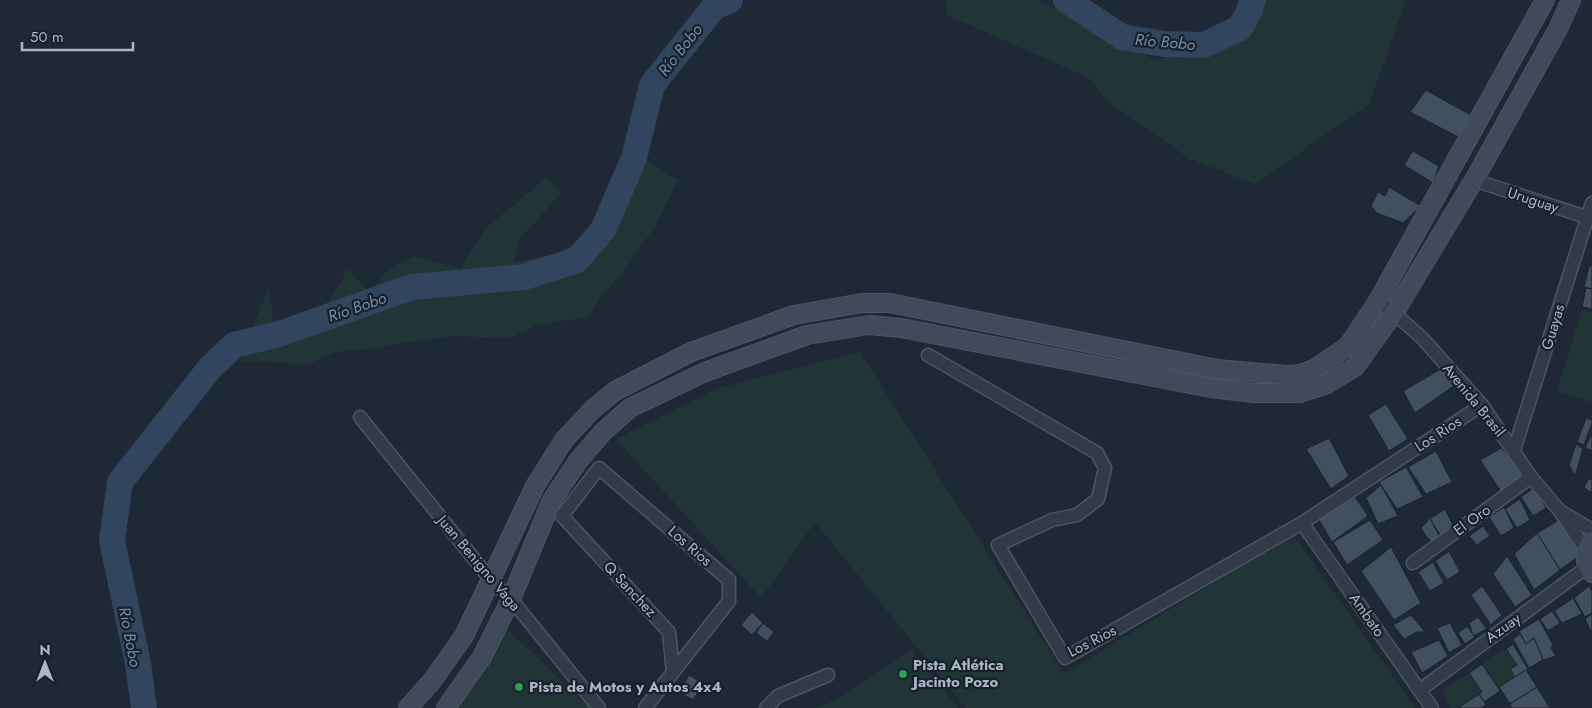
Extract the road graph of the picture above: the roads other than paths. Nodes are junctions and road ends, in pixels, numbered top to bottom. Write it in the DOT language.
graph roads {
  1 [pos="1545,0"];
  2 [pos="1571,0"];
  3 [pos="1474,180"];
  4 [pos="1592,204"];
  5 [pos="1590,219"];
  6 [pos="1378,301"];
  7 [pos="1394,313"];
  8 [pos="928,354"];
  9 [pos="1482,405"];
  10 [pos="360,417"];
  11 [pos="1514,450"];
  12 [pos="599,468"];
  13 [pos="1532,477"];
  14 [pos="1559,510"];
  15 [pos="1302,523"];
  16 [pos="1592,530"];
  17 [pos="1589,558"];
  18 [pos="1413,563"];
  19 [pos="491,580"];
  20 [pos="511,599"];
  21 [pos="673,672"];
  22 [pos="828,675"];
  23 [pos="1420,690"];
  24 [pos="408,708"];
  25 [pos="446,708"];
  26 [pos="599,708"];
  27 [pos="645,708"];
  28 [pos="766,708"];
  29 [pos="1432,708"];
  1 -- 6 [label="main road"];
  2 -- 3 [label="main road"];
  3 -- 5 [label="street, Uruguay"];
  3 -- 7 [label="main road"];
  4 -- 5 [label="street, Guayas"];
  5 -- 11 [label="street, Guayas"];
  6 -- 7 [label="street, Avenida Brasil"];
  6 -- 19 [label="main road"];
  7 -- 9 [label="street, Avenida Brasil"];
  7 -- 20 [label="main road"];
  8 -- 15 [label="street, Los Rios"];
  9 -- 11 [label="street, Avenida Brasil"];
  9 -- 15 [label="street, Los Rios"];
  10 -- 19 [label="street, Juan Benigno Vaga"];
  11 -- 13 [label="street, Avenida Brasil"];
  12 -- 21 [label="street, Q Sanchez"];
  12 -- 21 [label="street, Los Rios"];
  13 -- 14 [label="street, Avenida Brasil"];
  13 -- 18 [label="street, El Oro"];
  14 -- 16 [label="street, Avenida Brasil"];
  14 -- 17 [label="street, Avenida Brasil"];
  15 -- 23 [label="street, Ambato"];
  17 -- 23 [label="street, Azuay"];
  19 -- 20 [label="street, Juan Benigno Vaga"];
  19 -- 24 [label="main road"];
  20 -- 25 [label="main road"];
  20 -- 26 [label="street, Juan Benigno Vaga"];
  21 -- 27 [label="street, Los Rios"];
  22 -- 28 [label="street"];
  23 -- 29 [label="street, Ambato"];
}
